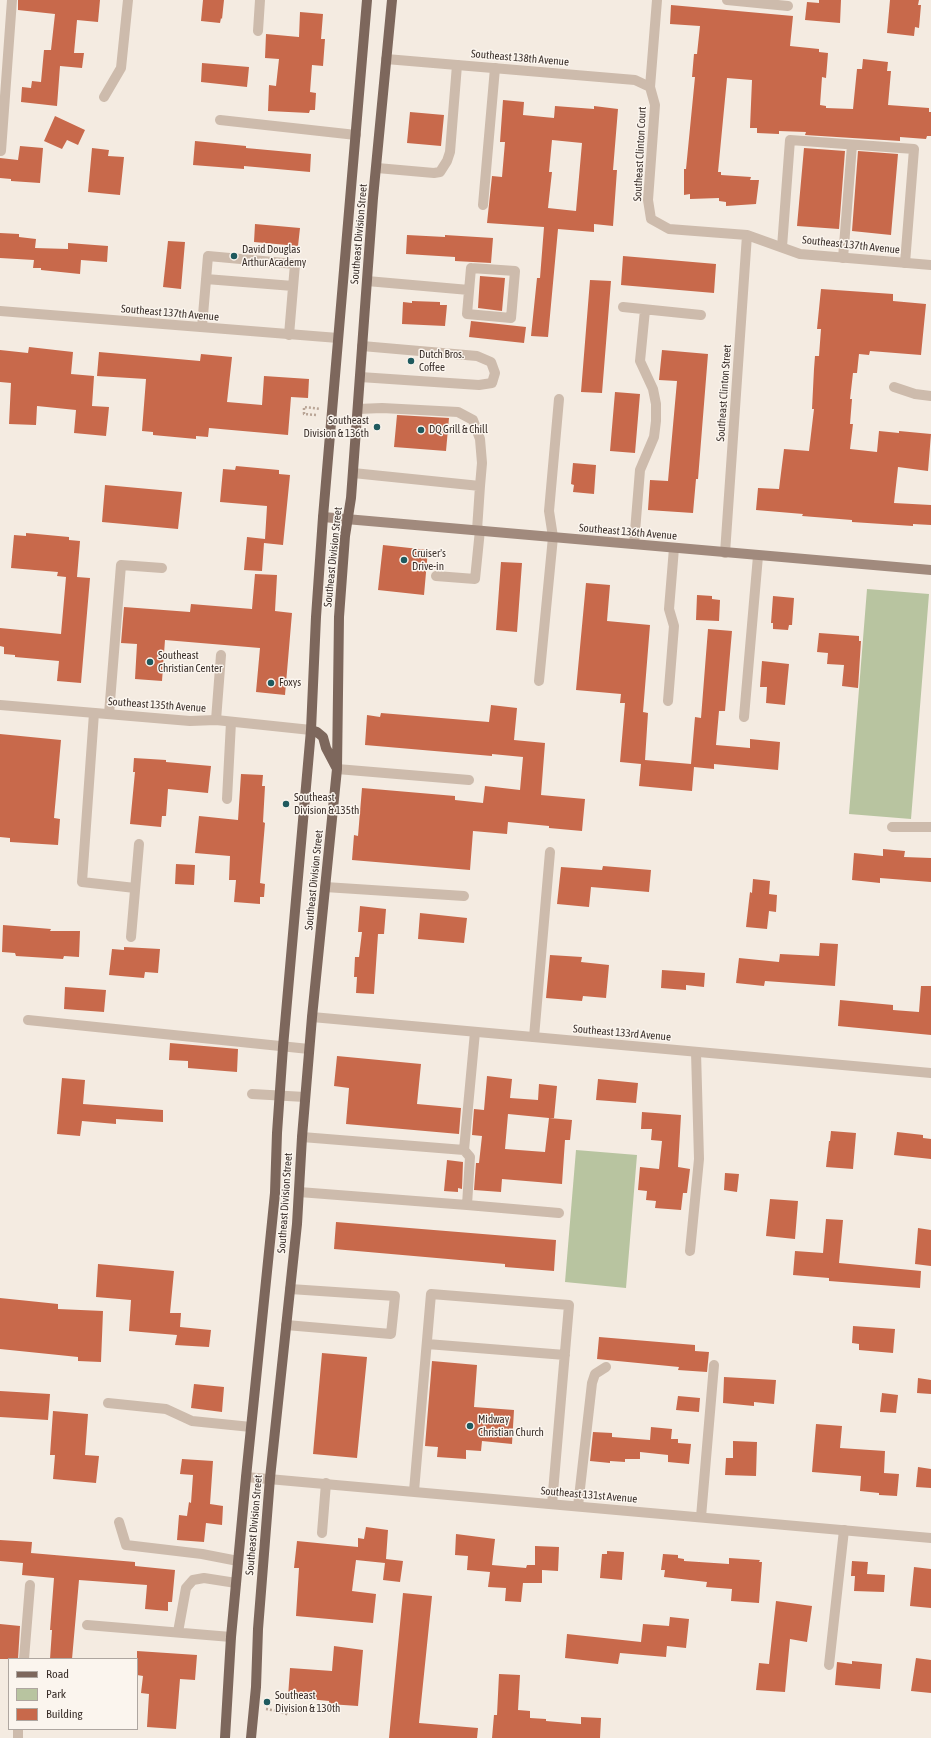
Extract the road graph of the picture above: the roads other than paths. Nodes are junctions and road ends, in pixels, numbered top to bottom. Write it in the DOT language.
graph roads {
  1 [pos="12,0"];
  2 [pos="128,0"];
  3 [pos="260,0"];
  4 [pos="367,0"];
  5 [pos="392,0"];
  6 [pos="657,0"];
  7 [pos="727,0"];
  8 [pos="788,6"];
  9 [pos="258,30"];
  10 [pos="386,59"];
  11 [pos="457,65"];
  12 [pos="494,68"];
  13 [pos="650,87"];
  14 [pos="104,97"];
  15 [pos="220,120"];
  16 [pos="356,135"];
  17 [pos="852,145"];
  18 [pos="2,151"];
  19 [pos="377,168"];
  20 [pos="483,205"];
  21 [pos="748,235"];
  22 [pos="782,247"];
  23 [pos="843,258"];
  24 [pos="905,263"];
  25 [pos="931,265"];
  26 [pos="206,279"];
  27 [pos="367,281"];
  28 [pos="293,286"];
  29 [pos="469,290"];
  30 [pos="623,307"];
  31 [pos="645,310"];
  32 [pos="0,311"];
  33 [pos="701,315"];
  34 [pos="202,327"];
  35 [pos="289,335"];
  36 [pos="338,338"];
  37 [pos="362,346"];
  38 [pos="360,377"];
  39 [pos="894,388"];
  40 [pos="931,396"];
  41 [pos="559,399"];
  42 [pos="358,409"];
  43 [pos="353,473"];
  44 [pos="480,486"];
  45 [pos="323,517"];
  46 [pos="348,518"];
  47 [pos="479,530"];
  48 [pos="553,537"];
  49 [pos="634,544"];
  50 [pos="674,548"];
  51 [pos="725,553"];
  52 [pos="758,556"];
  53 [pos="162,568"];
  54 [pos="931,570"];
  55 [pos="436,576"];
  56 [pos="221,655"];
  57 [pos="539,681"];
  58 [pos="668,701"];
  59 [pos="0,705"];
  60 [pos="94,713"];
  61 [pos="109,714"];
  62 [pos="744,717"];
  63 [pos="216,720"];
  64 [pos="231,722"];
  65 [pos="311,730"];
  66 [pos="337,769"];
  67 [pos="469,780"];
  68 [pos="227,799"];
  69 [pos="892,827"];
  70 [pos="931,827"];
  71 [pos="139,844"];
  72 [pos="550,852"];
  73 [pos="325,887"];
  74 [pos="135,888"];
  75 [pos="464,896"];
  76 [pos="131,937"];
  77 [pos="312,1017"];
  78 [pos="28,1020"];
  79 [pos="475,1032"];
  80 [pos="534,1038"];
  81 [pos="283,1047"];
  82 [pos="309,1049"];
  83 [pos="696,1052"];
  84 [pos="931,1074"];
  85 [pos="252,1094"];
  86 [pos="280,1095"];
  87 [pos="305,1097"];
  88 [pos="302,1137"];
  89 [pos="464,1150"];
  90 [pos="298,1192"];
  91 [pos="467,1205"];
  92 [pos="559,1213"];
  93 [pos="690,1251"];
  94 [pos="290,1289"];
  95 [pos="286,1325"];
  96 [pos="427,1344"];
  97 [pos="565,1355"];
  98 [pos="714,1365"];
  99 [pos="606,1367"];
  100 [pos="108,1404"];
  101 [pos="251,1427"];
  102 [pos="246,1476"];
  103 [pos="270,1478"];
  104 [pos="326,1483"];
  105 [pos="414,1491"];
  106 [pos="552,1504"];
  107 [pos="578,1506"];
  108 [pos="701,1517"];
  109 [pos="119,1522"];
  110 [pos="844,1530"];
  111 [pos="322,1533"];
  112 [pos="931,1538"];
  113 [pos="238,1561"];
  114 [pos="236,1583"];
  115 [pos="30,1585"];
  116 [pos="87,1625"];
  117 [pos="178,1632"];
  118 [pos="231,1637"];
  119 [pos="24,1658"];
  120 [pos="829,1665"];
  121 [pos="225,1738"];
  122 [pos="250,1738"];
  1 -- 18 [label="street"];
  2 -- 14 [label="street"];
  3 -- 9 [label="street"];
  4 -- 16 [label="main road, Southeast Division Street"];
  5 -- 10 [label="main road, Southeast Division Street"];
  6 -- 13 [label="street"];
  7 -- 8 [label="street"];
  10 -- 11 [label="street, Southeast 138th Avenue"];
  10 -- 19 [label="main road, Southeast Division Street"];
  11 -- 12 [label="street, Southeast 138th Avenue"];
  11 -- 19 [label="street"];
  12 -- 13 [label="street, Southeast 138th Avenue"];
  12 -- 20 [label="street"];
  13 -- 21 [label="street, Southeast Clinton Court"];
  15 -- 16 [label="street"];
  16 -- 36 [label="main road, Southeast Division Street"];
  17 -- 22 [label="street"];
  17 -- 23 [label="street"];
  17 -- 24 [label="street"];
  19 -- 27 [label="main road, Southeast Division Street"];
  21 -- 22 [label="street, Southeast 137th Avenue"];
  21 -- 51 [label="street, Southeast Clinton Street"];
  22 -- 23 [label="street, Southeast 137th Avenue"];
  23 -- 24 [label="street, Southeast 137th Avenue"];
  24 -- 25 [label="street, Southeast 137th Avenue"];
  26 -- 28 [label="street"];
  26 -- 28 [label="street"];
  26 -- 34 [label="street"];
  27 -- 29 [label="street"];
  27 -- 37 [label="main road, Southeast Division Street"];
  28 -- 35 [label="street"];
  29 -- 29 [label="street"];
  30 -- 31 [label="street"];
  31 -- 33 [label="street"];
  31 -- 49 [label="street"];
  32 -- 34 [label="street, Southeast 137th Avenue"];
  34 -- 35 [label="street, Southeast 137th Avenue"];
  35 -- 36 [label="street, Southeast 137th Avenue"];
  36 -- 45 [label="main road, Southeast Division Street"];
  37 -- 38 [label="main road, Southeast Division Street"];
  37 -- 38 [label="street"];
  38 -- 42 [label="main road, Southeast Division Street"];
  39 -- 40 [label="street"];
  41 -- 48 [label="street"];
  42 -- 43 [label="main road, Southeast Division Street"];
  42 -- 44 [label="street"];
  43 -- 44 [label="street"];
  43 -- 46 [label="main road, Southeast Division Street"];
  44 -- 47 [label="street"];
  45 -- 46 [label="street, Southeast 136th Avenue"];
  45 -- 65 [label="main road, Southeast Division Street"];
  46 -- 47 [label="street, Southeast 136th Avenue"];
  46 -- 66 [label="main road, Southeast Division Street"];
  47 -- 48 [label="street, Southeast 136th Avenue"];
  47 -- 55 [label="street"];
  48 -- 49 [label="street, Southeast 136th Avenue"];
  48 -- 57 [label="street"];
  49 -- 50 [label="street, Southeast 136th Avenue"];
  50 -- 51 [label="street, Southeast 136th Avenue"];
  50 -- 58 [label="street"];
  51 -- 52 [label="street, Southeast 136th Avenue"];
  52 -- 54 [label="street, Southeast 136th Avenue"];
  52 -- 62 [label="street"];
  53 -- 61 [label="street"];
  56 -- 63 [label="street"];
  59 -- 60 [label="street, Southeast 135th Avenue"];
  60 -- 61 [label="street, Southeast 135th Avenue"];
  60 -- 74 [label="street"];
  61 -- 63 [label="street, Southeast 135th Avenue"];
  63 -- 64 [label="street, Southeast 135th Avenue"];
  64 -- 65 [label="street, Southeast 135th Avenue"];
  64 -- 68 [label="street"];
  65 -- 66 [label="main road"];
  65 -- 81 [label="main road, Southeast Division Street"];
  66 -- 67 [label="street"];
  66 -- 73 [label="main road, Southeast Division Street"];
  69 -- 70 [label="street"];
  71 -- 74 [label="street"];
  72 -- 80 [label="street"];
  73 -- 75 [label="street"];
  73 -- 77 [label="main road, Southeast Division Street"];
  74 -- 76 [label="street"];
  77 -- 79 [label="street, Southeast 133rd Avenue"];
  77 -- 82 [label="main road, Southeast Division Street"];
  78 -- 81 [label="street"];
  79 -- 80 [label="street, Southeast 133rd Avenue"];
  79 -- 89 [label="street"];
  80 -- 83 [label="street, Southeast 133rd Avenue"];
  81 -- 82 [label="street"];
  81 -- 86 [label="main road, Southeast Division Street"];
  82 -- 87 [label="main road, Southeast Division Street"];
  83 -- 84 [label="street, Southeast 133rd Avenue"];
  83 -- 93 [label="street"];
  85 -- 86 [label="street"];
  86 -- 87 [label="street"];
  86 -- 101 [label="main road, Southeast Division Street"];
  87 -- 88 [label="main road, Southeast Division Street"];
  88 -- 89 [label="street"];
  88 -- 90 [label="main road, Southeast Division Street"];
  89 -- 91 [label="street"];
  90 -- 91 [label="street"];
  90 -- 94 [label="main road, Southeast Division Street"];
  91 -- 92 [label="street"];
  94 -- 95 [label="main road, Southeast Division Street"];
  94 -- 95 [label="street"];
  95 -- 103 [label="main road, Southeast Division Street"];
  96 -- 97 [label="street"];
  96 -- 97 [label="street"];
  96 -- 105 [label="street"];
  97 -- 106 [label="street"];
  98 -- 108 [label="street"];
  99 -- 107 [label="street"];
  100 -- 101 [label="street"];
  101 -- 102 [label="main road, Southeast Division Street"];
  102 -- 103 [label="street, Southeast 131st Avenue"];
  102 -- 113 [label="main road, Southeast Division Street"];
  103 -- 104 [label="street, Southeast 131st Avenue"];
  103 -- 122 [label="main road, Southeast Division Street"];
  104 -- 105 [label="street, Southeast 131st Avenue"];
  104 -- 111 [label="street"];
  105 -- 106 [label="street, Southeast 131st Avenue"];
  106 -- 107 [label="street, Southeast 131st Avenue"];
  107 -- 108 [label="street, Southeast 131st Avenue"];
  108 -- 110 [label="street, Southeast 131st Avenue"];
  109 -- 113 [label="street"];
  110 -- 112 [label="street, Southeast 131st Avenue"];
  110 -- 120 [label="street"];
  113 -- 114 [label="main road, Southeast Division Street"];
  114 -- 117 [label="street"];
  114 -- 118 [label="main road, Southeast Division Street"];
  115 -- 119 [label="street"];
  116 -- 117 [label="street"];
  117 -- 118 [label="street"];
  118 -- 121 [label="main road, Southeast Division Street"];
}
